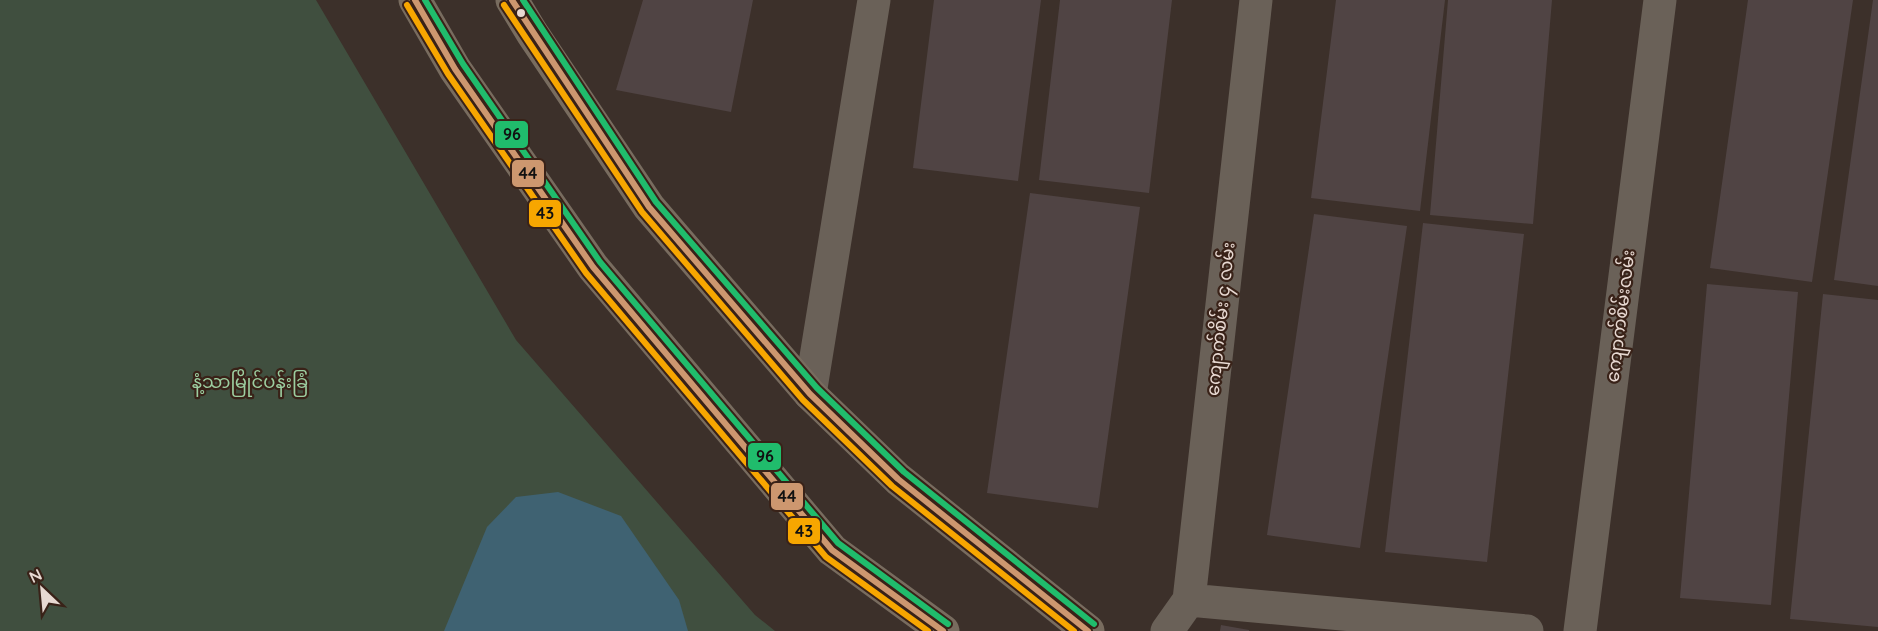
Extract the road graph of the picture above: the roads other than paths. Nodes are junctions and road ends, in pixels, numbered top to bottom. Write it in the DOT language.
graph roads {
  1 [pos="414,0"];
  2 [pos="512,0"];
  3 [pos="874,0"];
  4 [pos="1256,0"];
  5 [pos="1660,0"];
  6 [pos="810,394"];
  7 [pos="1189,600"];
  8 [pos="943,631"];
  9 [pos="1088,631"];
  10 [pos="1167,631"];
  11 [pos="1527,631"];
  12 [pos="1580,631"];
  1 -- 8 [label="highway"];
  2 -- 6 [label="highway"];
  3 -- 6 [label="street"];
  4 -- 7 [label="street, ကျောက်စိမ်း ၄ လမ်း"];
  5 -- 12 [label="street, ကျောက်စိမ်းလမ်း"];
  6 -- 9 [label="highway"];
  7 -- 10 [label="street, ကျောက်စိမ်း ၄ လမ်း"];
  7 -- 11 [label="street"];
}
